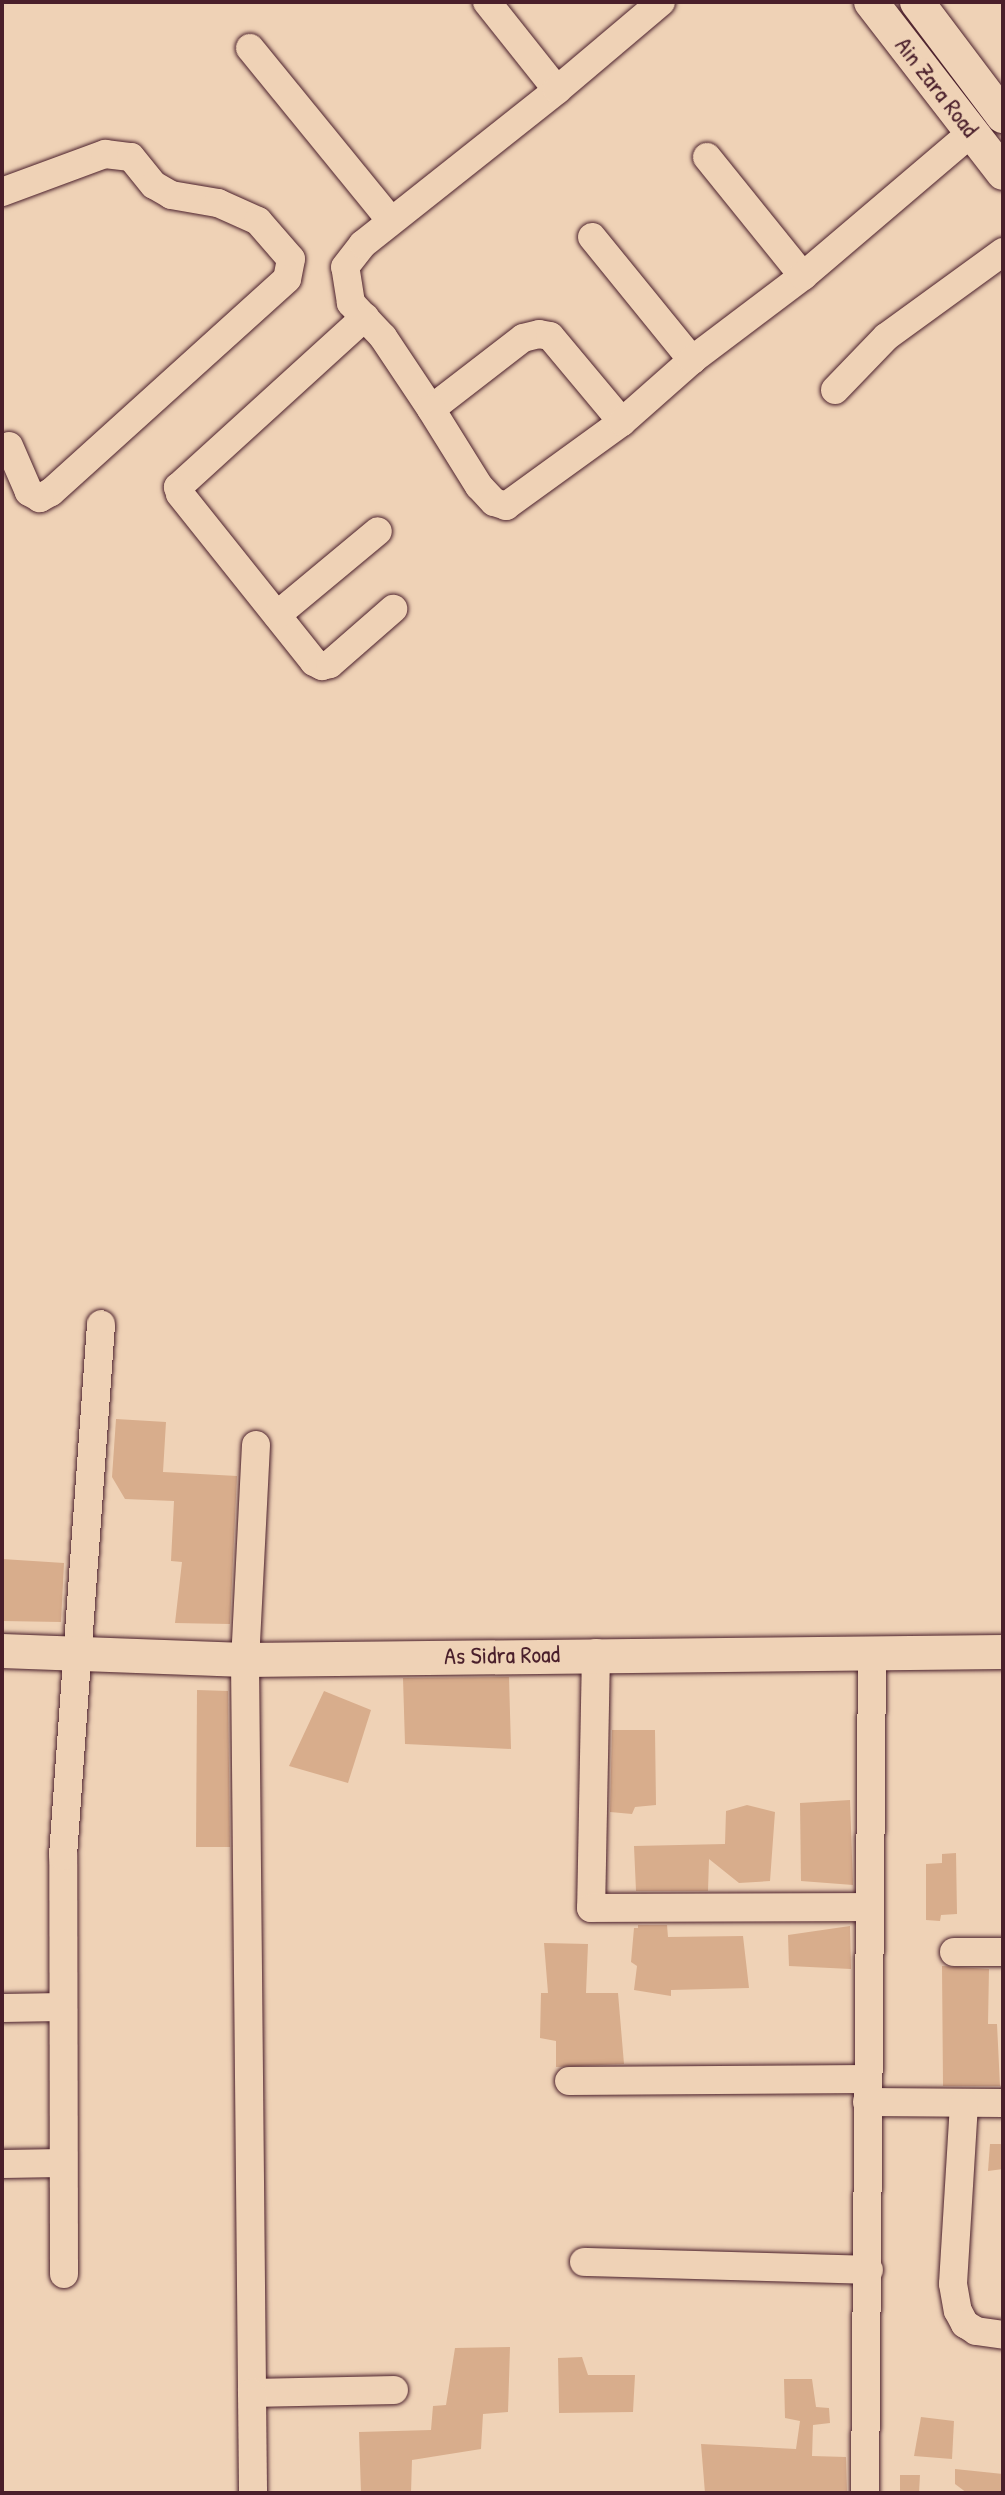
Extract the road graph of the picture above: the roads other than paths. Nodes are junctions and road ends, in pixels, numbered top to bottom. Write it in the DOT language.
graph roads {
  1 [pos="487,2"];
  2 [pos="661,2"];
  3 [pos="871,2"];
  4 [pos="917,2"];
  5 [pos="250,48"];
  6 [pos="557,90"];
  7 [pos="1003,116"];
  8 [pos="972,132"];
  9 [pos="707,157"];
  10 [pos="1003,173"];
  11 [pos="2,192"];
  12 [pos="391,221"];
  13 [pos="592,237"];
  14 [pos="1003,252"];
  15 [pos="803,276"];
  16 [pos="365,317"];
  17 [pos="692,360"];
  18 [pos="835,390"];
  19 [pos="431,409"];
  20 [pos="622,422"];
  21 [pos="4,444"];
  22 [pos="378,531"];
  23 [pos="393,609"];
  24 [pos="277,615"];
  25 [pos="101,1324"];
  26 [pos="256,1445"];
  27 [pos="2,1651"];
  28 [pos="1003,1652"];
  29 [pos="596,1653"];
  30 [pos="77,1655"];
  31 [pos="872,1655"];
  32 [pos="245,1660"];
  33 [pos="870,1907"];
  34 [pos="954,1952"];
  35 [pos="1003,1952"];
  36 [pos="63,2007"];
  37 [pos="2,2008"];
  38 [pos="569,2081"];
  39 [pos="868,2091"];
  40 [pos="1003,2103"];
  41 [pos="964,2104"];
  42 [pos="63,2163"];
  43 [pos="2,2164"];
  44 [pos="584,2262"];
  45 [pos="869,2270"];
  46 [pos="64,2274"];
  47 [pos="1003,2335"];
  48 [pos="394,2390"];
  49 [pos="252,2393"];
  50 [pos="253,2493"];
  51 [pos="865,2493"];
  1 -- 6 [label="street"];
  2 -- 6 [label="street"];
  3 -- 8 [label="main road, Ain Zara Road"];
  4 -- 7 [label="main road, Ain Zara Road"];
  5 -- 12 [label="street"];
  6 -- 12 [label="street"];
  8 -- 10 [label="main road, Ain Zara Road"];
  8 -- 15 [label="street"];
  9 -- 15 [label="street"];
  11 -- 21 [label="street"];
  12 -- 16 [label="street"];
  13 -- 17 [label="street"];
  14 -- 18 [label="street"];
  15 -- 17 [label="street"];
  16 -- 19 [label="street"];
  16 -- 24 [label="street"];
  17 -- 20 [label="street"];
  19 -- 20 [label="street"];
  19 -- 20 [label="street"];
  22 -- 24 [label="street"];
  23 -- 24 [label="street"];
  25 -- 30 [label="street"];
  26 -- 32 [label="street"];
  27 -- 30 [label="main road, As Sidra Road"];
  28 -- 31 [label="main road, As Sidra Road"];
  29 -- 31 [label="main road, As Sidra Road"];
  29 -- 32 [label="main road, As Sidra Road"];
  29 -- 33 [label="street"];
  30 -- 32 [label="main road, As Sidra Road"];
  30 -- 36 [label="street"];
  31 -- 33 [label="street"];
  32 -- 49 [label="street"];
  33 -- 39 [label="street"];
  34 -- 35 [label="street"];
  36 -- 37 [label="street"];
  36 -- 42 [label="street"];
  38 -- 39 [label="street"];
  39 -- 41 [label="street"];
  39 -- 45 [label="street"];
  40 -- 41 [label="street"];
  41 -- 47 [label="street"];
  42 -- 43 [label="street"];
  42 -- 46 [label="street"];
  44 -- 45 [label="street"];
  45 -- 51 [label="street"];
  48 -- 49 [label="street"];
  49 -- 50 [label="street"];
}
